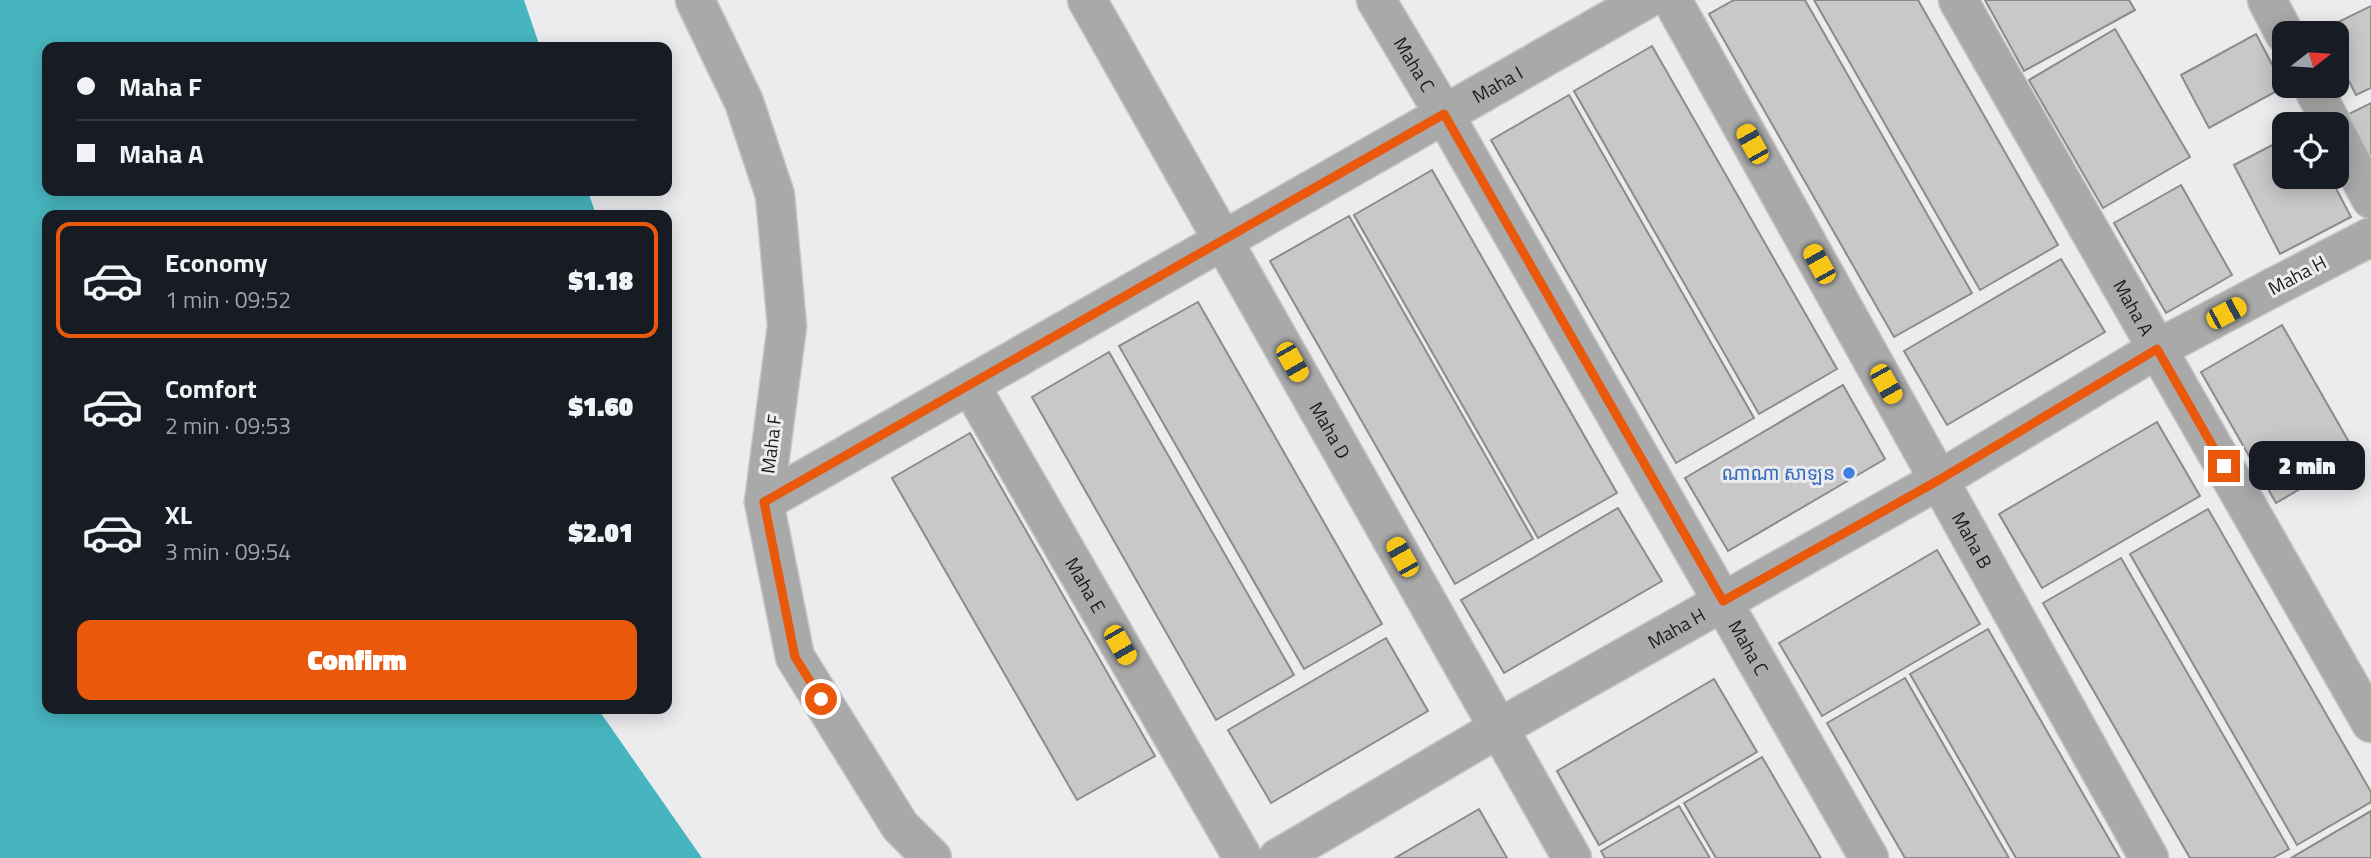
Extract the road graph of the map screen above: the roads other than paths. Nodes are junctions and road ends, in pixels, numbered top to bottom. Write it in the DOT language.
graph roads {
  1 [pos="695,0"];
  2 [pos="1087,0"];
  3 [pos="1376,0"];
  4 [pos="1645,0"];
  5 [pos="1672,0"];
  6 [pos="1958,0"];
  7 [pos="2267,0"];
  8 [pos="2278,21"];
  9 [pos="1444,114"];
  10 [pos="2349,158"];
  11 [pos="2371,199"];
  12 [pos="2371,237"];
  13 [pos="1223,240"];
  14 [pos="2157,349"];
  15 [pos="970,385"];
  16 [pos="1939,480"];
  17 [pos="764,502"];
  18 [pos="1723,601"];
  19 [pos="2371,723"];
  20 [pos="1499,728"];
  21 [pos="932,858"];
  22 [pos="1243,858"];
  23 [pos="1278,858"];
  24 [pos="1572,858"];
  25 [pos="1870,858"];
  26 [pos="2149,858"];
  1 -- 17 [label="street, Maha F"];
  2 -- 13 [label="street, Maha D"];
  3 -- 9 [label="street, Maha C"];
  4 -- 9 [label="street, Maha I"];
  5 -- 16 [label="street, Maha B"];
  6 -- 14 [label="street, Maha A"];
  7 -- 8 [label="street"];
  9 -- 13 [label="street, Maha I"];
  9 -- 18 [label="street, Maha C"];
  10 -- 11 [label="street"];
  12 -- 14 [label="street, Maha H"];
  13 -- 15 [label="street, Maha I"];
  13 -- 20 [label="street, Maha D"];
  14 -- 16 [label="street, Maha H"];
  14 -- 19 [label="street, Maha A"];
  15 -- 17 [label="street, Maha I"];
  15 -- 22 [label="street, Maha E"];
  16 -- 18 [label="street, Maha H"];
  16 -- 26 [label="street, Maha B"];
  17 -- 21 [label="street, Maha F"];
  18 -- 20 [label="street, Maha H"];
  18 -- 25 [label="street, Maha C"];
  20 -- 23 [label="street, Maha H"];
  20 -- 24 [label="street, Maha D"];
}
